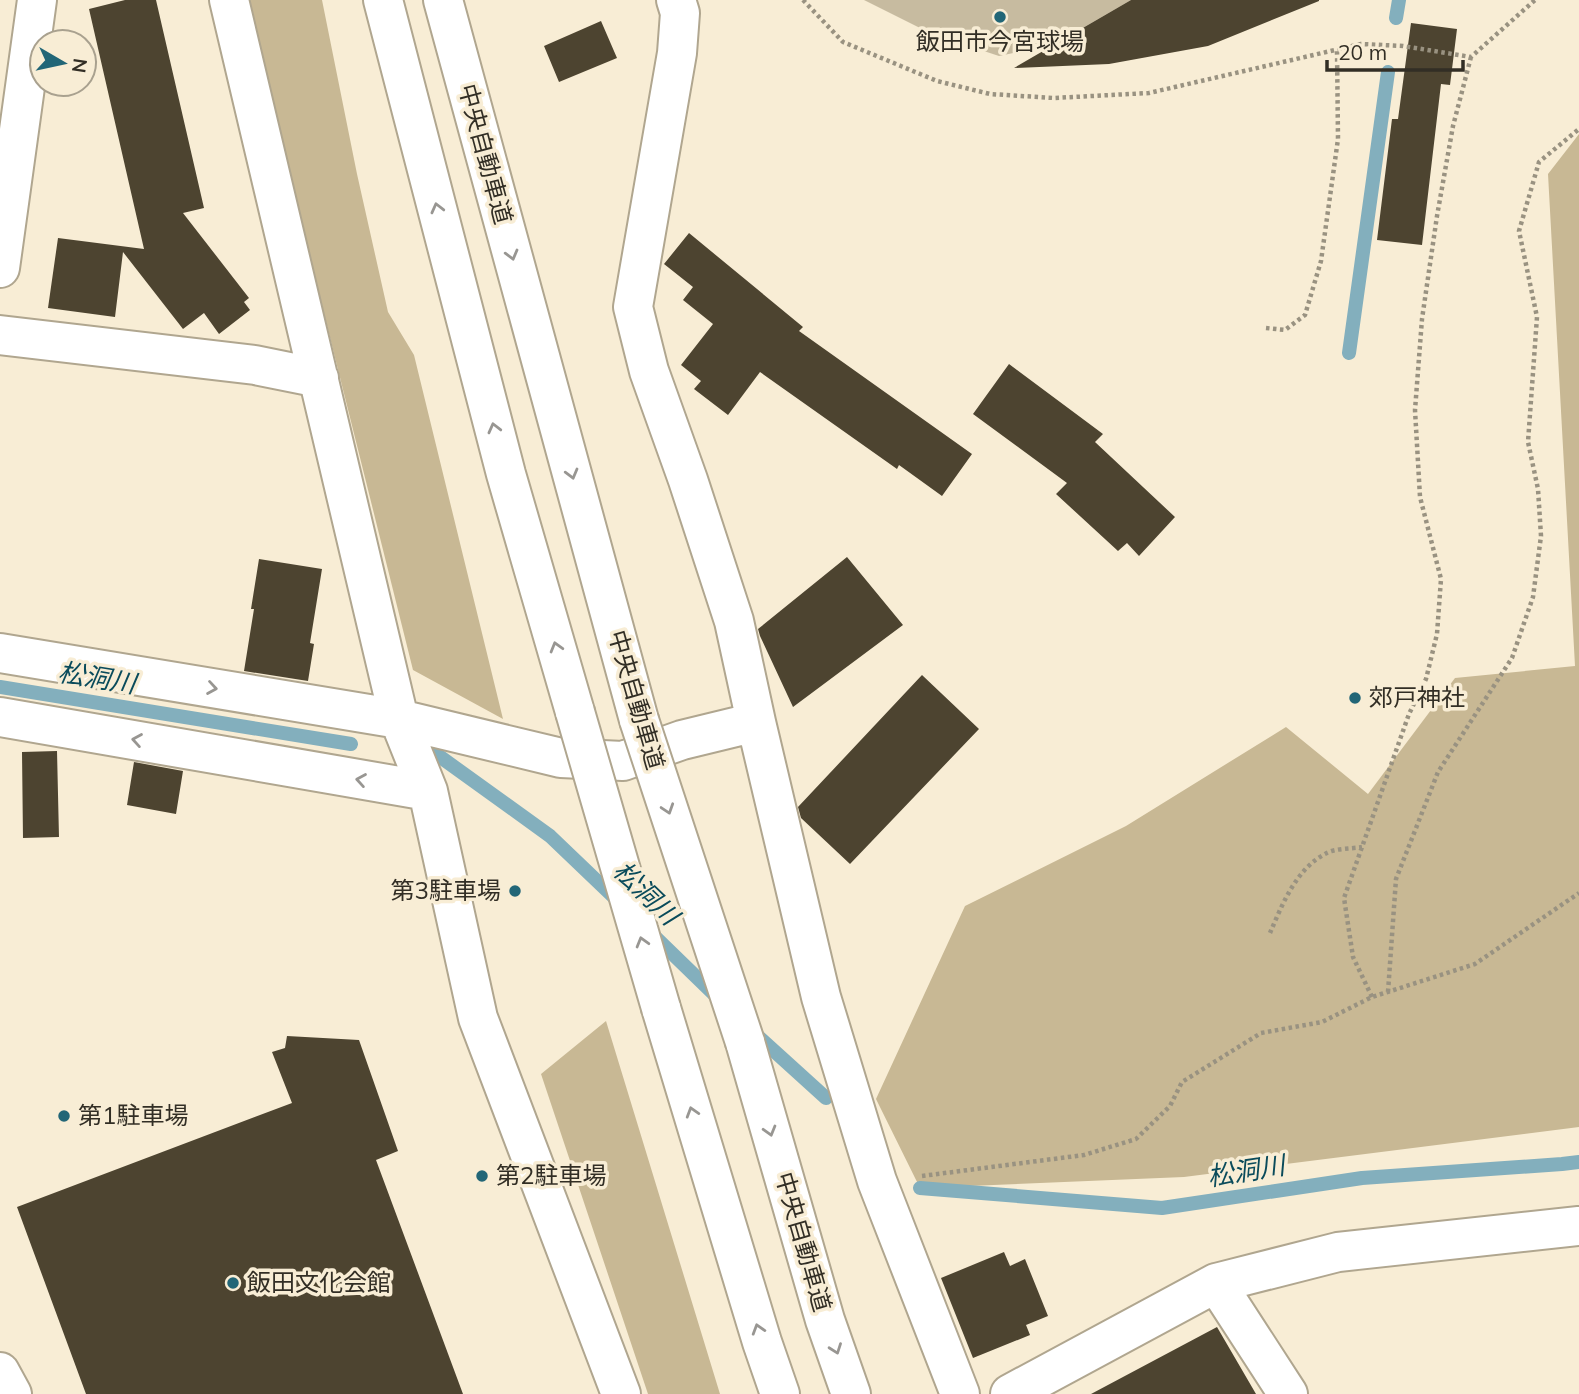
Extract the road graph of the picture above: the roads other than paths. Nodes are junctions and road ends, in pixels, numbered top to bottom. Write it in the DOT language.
graph roads {
  1 [pos="37,0"];
  2 [pos="229,0"];
  3 [pos="383,0"];
  4 [pos="443,0"];
  5 [pos="678,6"];
  6 [pos="0,268"];
  7 [pos="0,335"];
  8 [pos="319,378"];
  9 [pos="0,653"];
  10 [pos="0,716"];
  11 [pos="399,719"];
  12 [pos="755,722"];
  13 [pos="428,791"];
  14 [pos="1579,1226"];
  15 [pos="1216,1283"];
  16 [pos="0,1372"];
  17 [pos="12,1394"];
  18 [pos="621,1394"];
  19 [pos="780,1394"];
  20 [pos="851,1394"];
  21 [pos="960,1394"];
  22 [pos="1010,1394"];
  23 [pos="1288,1394"];
  1 -- 6 [label="main road"];
  2 -- 8 [label="main road"];
  19 -- 3 [label="main road, one-way, bridge"];
  4 -- 20 [label="main road, 中央自動車道, one-way, bridge"];
  5 -- 12 [label="main road"];
  7 -- 8 [label="main road"];
  8 -- 11 [label="main road"];
  9 -- 11 [label="main road, one-way"];
  13 -- 10 [label="main road, one-way"];
  11 -- 12 [label="main road"];
  11 -- 13 [label="main road"];
  12 -- 21 [label="main road"];
  13 -- 18 [label="main road"];
  14 -- 15 [label="main road"];
  15 -- 22 [label="main road"];
  15 -- 23 [label="main road"];
  16 -- 17 [label="main road"];
}
